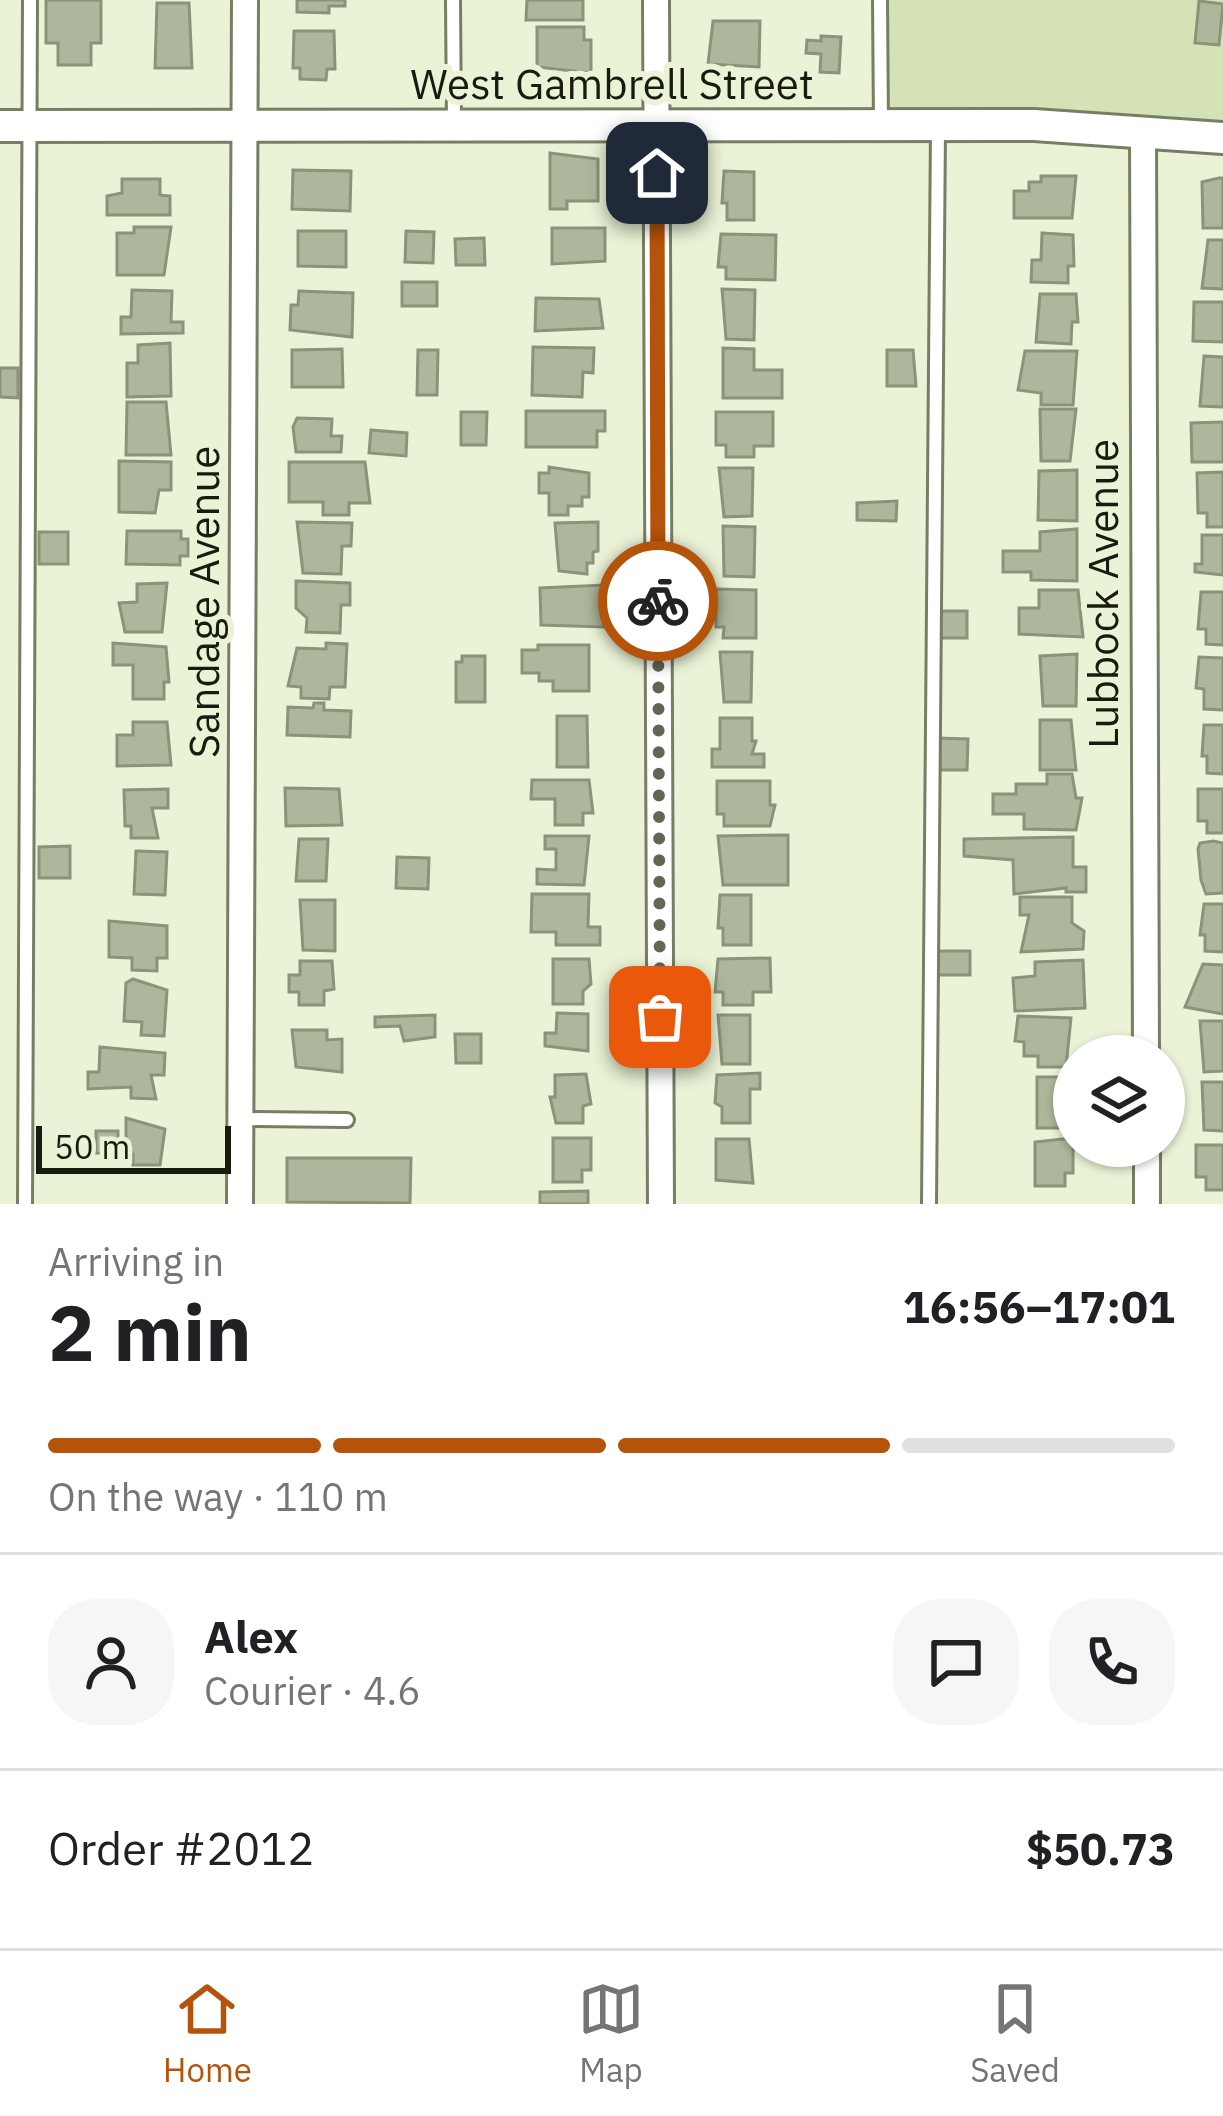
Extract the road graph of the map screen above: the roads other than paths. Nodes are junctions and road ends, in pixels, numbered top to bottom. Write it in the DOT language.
graph roads {
  1 [pos="31,0"];
  2 [pos="245,0"];
  3 [pos="453,0"];
  4 [pos="656,0"];
  5 [pos="880,0"];
  6 [pos="246,125"];
  7 [pos="0,126"];
  8 [pos="32,126"];
  9 [pos="454,126"];
  10 [pos="657,126"];
  11 [pos="938,126"];
  12 [pos="881,127"];
  13 [pos="1144,131"];
  14 [pos="1223,138"];
  15 [pos="1146,1035"];
  16 [pos="241,1119"];
  17 [pos="347,1120"];
  18 [pos="1147,1167"];
  19 [pos="25,1204"];
  20 [pos="240,1204"];
  21 [pos="661,1204"];
  22 [pos="929,1204"];
  23 [pos="1147,1204"];
  1 -- 8 [label="lane"];
  2 -- 6 [label="street, Sandage Avenue"];
  3 -- 9 [label="lane"];
  4 -- 10 [label="street"];
  5 -- 12 [label="lane"];
  6 -- 8 [label="street, West Gambrell Street"];
  6 -- 9 [label="street, West Gambrell Street"];
  6 -- 16 [label="street, Sandage Avenue"];
  7 -- 8 [label="street, West Gambrell Street"];
  8 -- 19 [label="lane"];
  9 -- 10 [label="street, West Gambrell Street"];
  10 -- 12 [label="street, West Gambrell Street"];
  10 -- 21 [label="street"];
  11 -- 12 [label="street, West Gambrell Street"];
  11 -- 13 [label="street, West Gambrell Street"];
  11 -- 22 [label="lane"];
  13 -- 14 [label="street, West Gambrell Street"];
  13 -- 15 [label="street, Lubbock Avenue"];
  16 -- 17 [label="lane"];
  16 -- 20 [label="street, Sandage Avenue"];
  18 -- 23 [label="street"];
}
